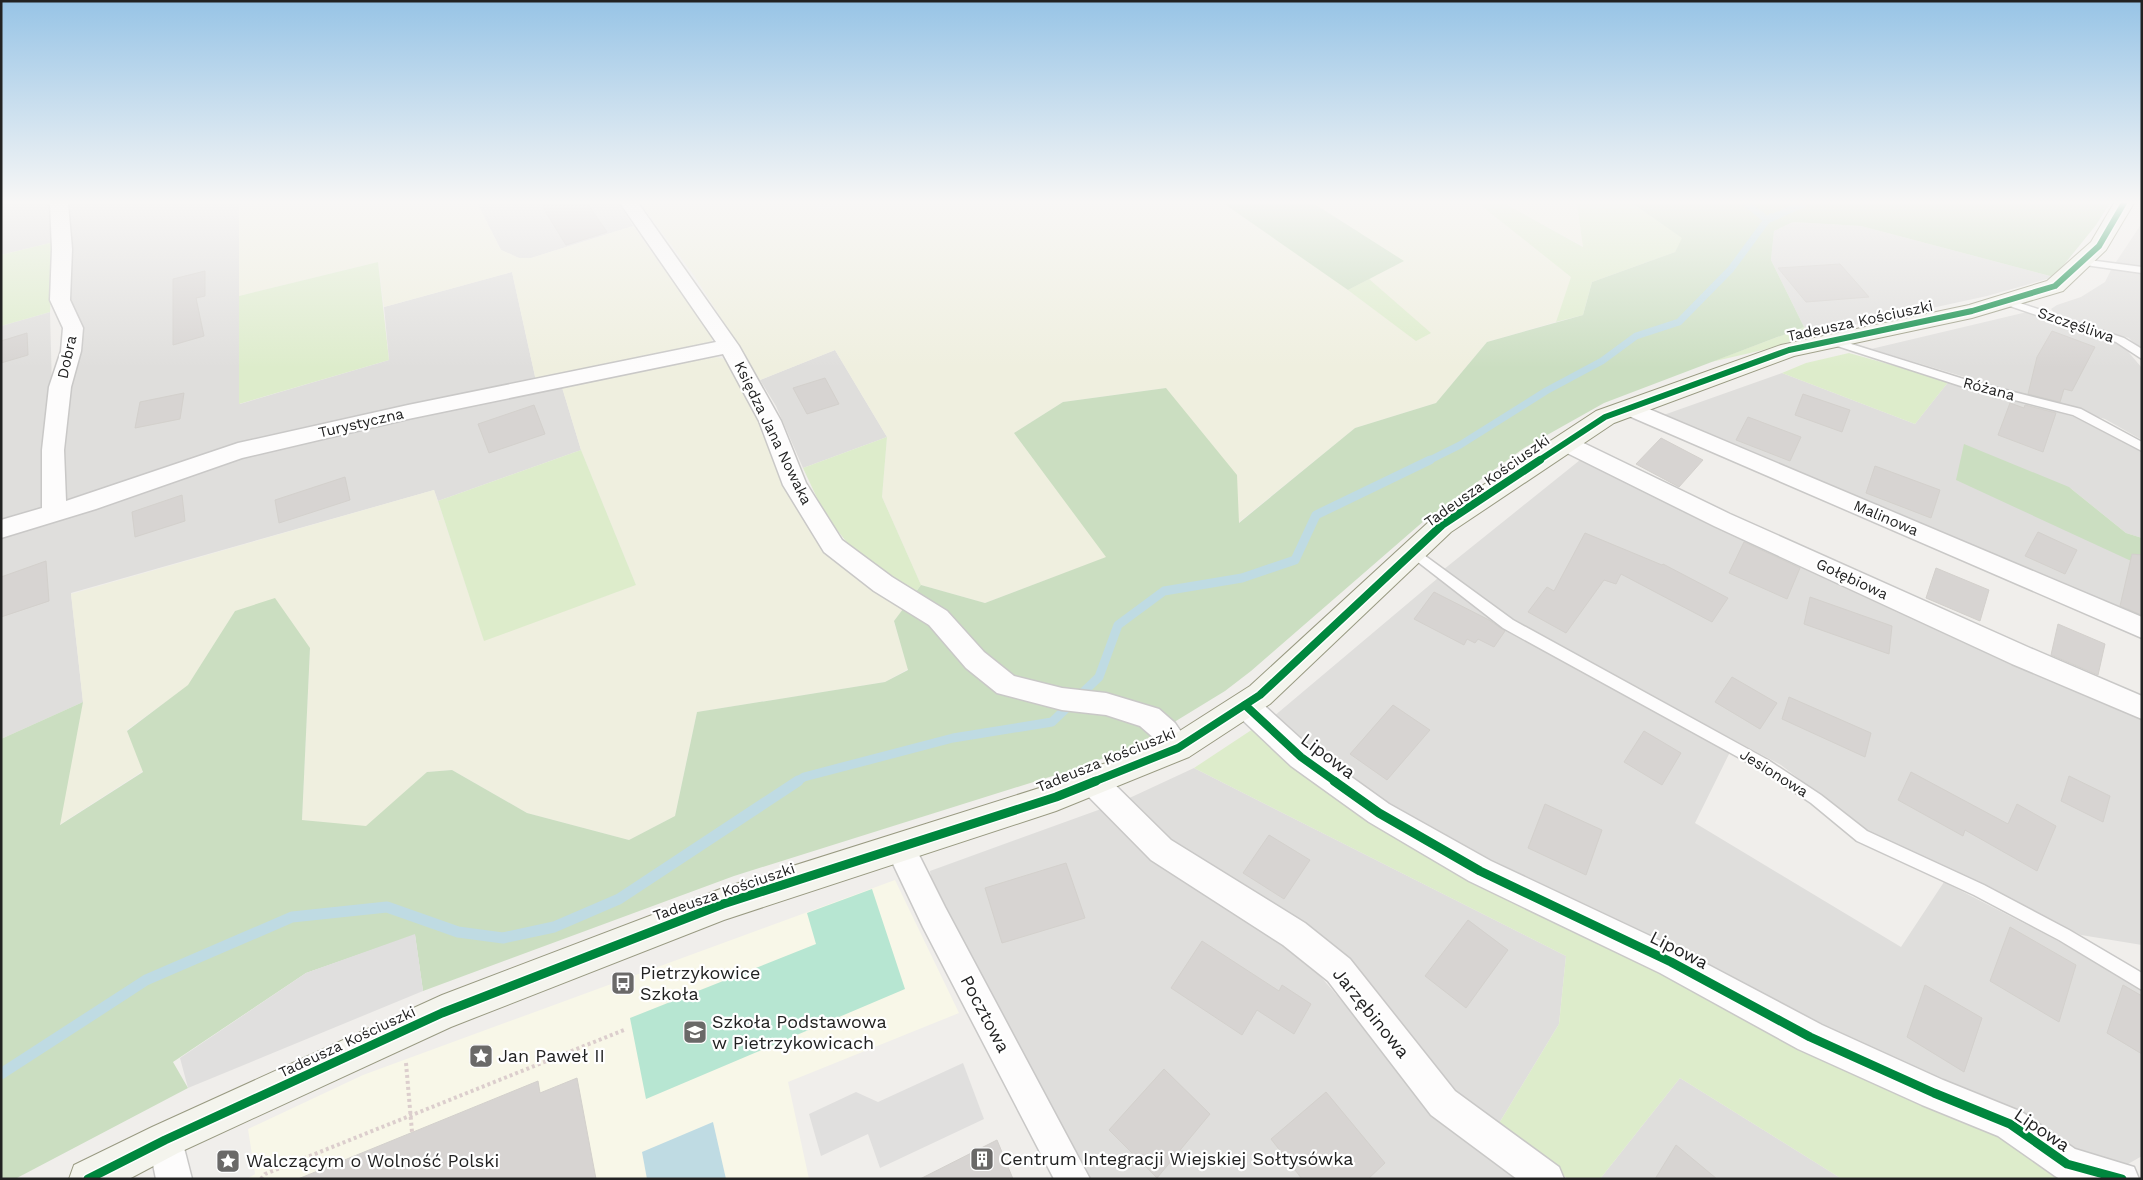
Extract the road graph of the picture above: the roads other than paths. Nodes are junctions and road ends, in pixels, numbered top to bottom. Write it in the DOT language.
graph roads {
  1 [pos="62,258"];
  2 [pos="669,258"];
  3 [pos="2085,258"];
  4 [pos="2081,262"];
  5 [pos="2142,270"];
  6 [pos="2005,301"];
  7 [pos="1832,340"];
  8 [pos="730,346"];
  9 [pos="2142,356"];
  10 [pos="1630,408"];
  11 [pos="1567,443"];
  12 [pos="2142,447"];
  13 [pos="54,513"];
  14 [pos="1,529"];
  15 [pos="1413,552"];
  16 [pos="2142,628"];
  17 [pos="1245,705"];
  18 [pos="2142,708"];
  19 [pos="1178,748"];
  20 [pos="1093,782"];
  21 [pos="900,847"];
  22 [pos="2142,982"];
  23 [pos="166,1140"];
  24 [pos="2142,1172"];
  25 [pos="88,1179"];
  26 [pos="174,1179"];
  27 [pos="1073,1179"];
  28 [pos="1547,1179"];
  29 [pos="2122,1179"];
  30 [pos="2133,1179"];
  1 -- 13 [label="street, Dobra"];
  2 -- 8 [label="street, Księdza Jana Nowaka"];
  3 -- 4 [label="street, Tadeusza Kościuszki"];
  4 -- 5 [label="lane"];
  4 -- 6 [label="street, Tadeusza Kościuszki"];
  6 -- 7 [label="street, Tadeusza Kościuszki"];
  6 -- 9 [label="lane, Szczęśliwa"];
  7 -- 10 [label="street, Tadeusza Kościuszki"];
  7 -- 12 [label="lane, Różana"];
  8 -- 13 [label="street, Turystyczna"];
  8 -- 19 [label="street, Księdza Jana Nowaka"];
  10 -- 11 [label="street, Tadeusza Kościuszki"];
  10 -- 16 [label="street, Malinowa"];
  11 -- 15 [label="street, Tadeusza Kościuszki"];
  11 -- 18 [label="street, Gołębiowa"];
  13 -- 14 [label="street, Turystyczna"];
  15 -- 17 [label="street, Tadeusza Kościuszki"];
  15 -- 22 [label="lane, Jesionowa"];
  17 -- 19 [label="street, Tadeusza Kościuszki"];
  17 -- 29 [label="street, Lipowa"];
  19 -- 20 [label="street, Tadeusza Kościuszki"];
  20 -- 21 [label="street, Tadeusza Kościuszki"];
  20 -- 28 [label="street, Jarzębinowa"];
  21 -- 23 [label="street, Tadeusza Kościuszki"];
  21 -- 27 [label="street, Pocztowa"];
  23 -- 25 [label="street, Tadeusza Kościuszki"];
  23 -- 26 [label="street"];
  24 -- 30 [label="street"];
}
